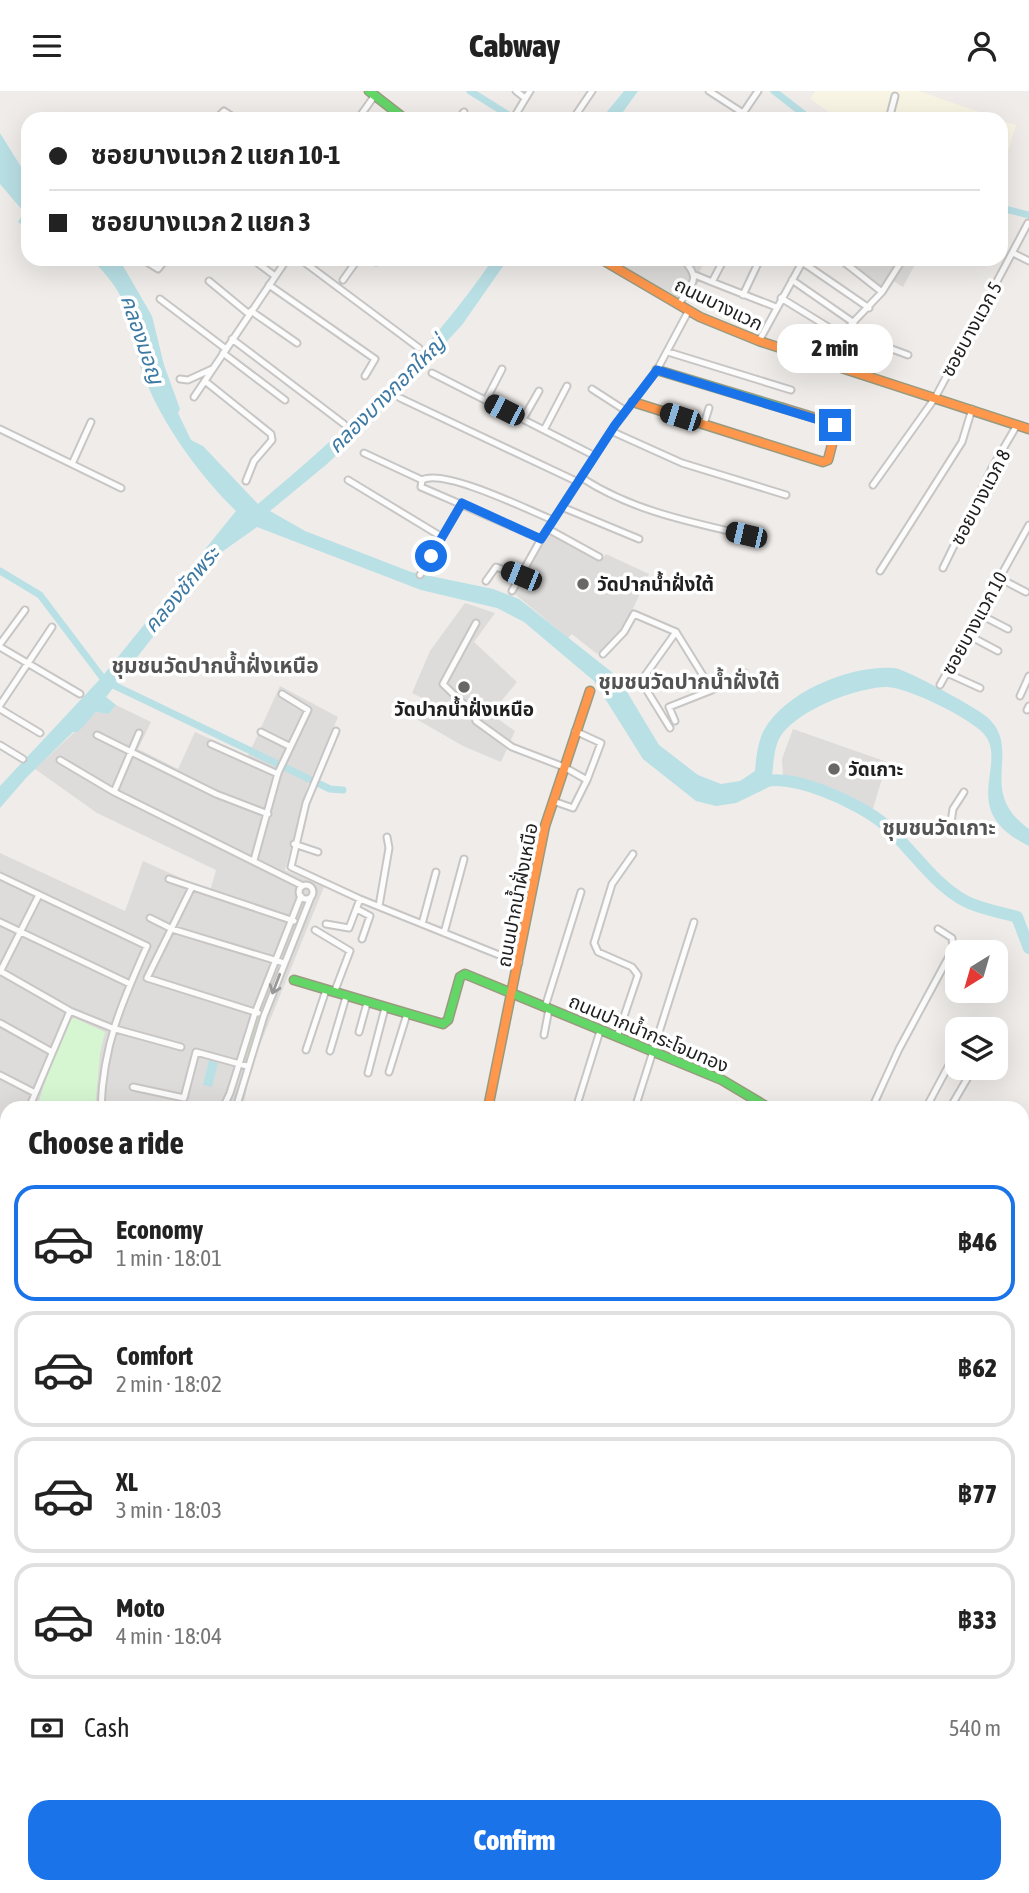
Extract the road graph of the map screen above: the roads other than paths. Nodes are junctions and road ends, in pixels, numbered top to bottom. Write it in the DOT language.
graph roads {
  1 [pos="516,91"];
  2 [pos="530,91"];
  3 [pos="592,91"];
  4 [pos="709,91"];
  5 [pos="745,91"];
  6 [pos="371,92"];
  7 [pos="756,94"];
  8 [pos="895,96"];
  9 [pos="525,98"];
  10 [pos="361,112"];
  11 [pos="396,112"];
  12 [pos="518,112"];
  13 [pos="578,112"];
  14 [pos="736,112"];
  15 [pos="744,112"];
  16 [pos="892,112"];
  17 [pos="1028,223"];
  18 [pos="1013,253"];
  19 [pos="1029,261"];
  20 [pos="1008,262"];
  21 [pos="261,266"];
  22 [pos="282,266"];
  23 [pos="309,266"];
  24 [pos="353,266"];
  25 [pos="613,266"];
  26 [pos="688,266"];
  27 [pos="720,266"];
  28 [pos="757,266"];
  29 [pos="800,266"];
  30 [pos="811,266"];
  31 [pos="848,266"];
  32 [pos="899,266"];
  33 [pos="1006,266"];
  34 [pos="695,275"];
  35 [pos="275,276"];
  36 [pos="343,279"];
  37 [pos="792,279"];
  38 [pos="209,282"];
  39 [pos="712,282"];
  40 [pos="269,285"];
  41 [pos="882,292"];
  42 [pos="743,295"];
  43 [pos="160,299"];
  44 [pos="781,299"];
  45 [pos="679,304"];
  46 [pos="776,307"];
  47 [pos="869,308"];
  48 [pos="689,310"];
  49 [pos="250,312"];
  50 [pos="854,323"];
  51 [pos="846,332"];
  52 [pos="232,339"];
  53 [pos="759,341"];
  54 [pos="297,342"];
  55 [pos="419,348"];
  56 [pos="225,351"];
  57 [pos="668,352"];
  58 [pos="908,355"];
  59 [pos="212,369"];
  60 [pos="502,369"];
  61 [pos="657,370"];
  62 [pos="432,373"];
  63 [pos="365,376"];
  64 [pos="180,379"];
  65 [pos="205,381"];
  66 [pos="567,386"];
  67 [pos="592,389"];
  68 [pos="791,390"];
  69 [pos="539,391"];
  70 [pos="194,397"];
  71 [pos="400,398"];
  72 [pos="934,398"];
  73 [pos="285,400"];
  74 [pos="486,400"];
  75 [pos="633,402"];
  76 [pos="709,408"];
  77 [pos="972,409"];
  78 [pos="626,411"];
  79 [pos="523,419"];
  80 [pos="91,422"];
  81 [pos="344,424"];
  82 [pos="704,424"];
  83 [pos="1017,425"];
  84 [pos="0,429"];
  85 [pos="1029,429"];
  86 [pos="544,430"];
  87 [pos="611,431"];
  88 [pos="364,453"];
  89 [pos="595,456"];
  90 [pos="72,464"];
  91 [pos="348,480"];
  92 [pos="422,480"];
  93 [pos="580,480"];
  94 [pos="246,481"];
  95 [pos="873,485"];
  96 [pos="121,488"];
  97 [pos="786,495"];
  98 [pos="462,503"];
  99 [pos="562,507"];
  100 [pos="553,520"];
  101 [pos="1029,525"];
  102 [pos="548,529"];
  103 [pos="746,535"];
  104 [pos="442,537"];
  105 [pos="541,539"];
  106 [pos="639,539"];
  107 [pos="1021,539"];
  108 [pos="1029,543"];
  109 [pos="599,557"];
  110 [pos="943,568"];
  111 [pos="880,571"];
  112 [pos="420,575"];
  113 [pos="521,576"];
  114 [pos="999,577"];
  115 [pos="486,581"];
  116 [pos="512,591"];
  117 [pos="1026,592"];
  118 [pos="25,610"];
  119 [pos="979,614"];
  120 [pos="476,623"];
  121 [pos="52,627"];
  122 [pos="1009,629"];
  123 [pos="676,632"];
  124 [pos="968,635"];
  125 [pos="0,646"];
  126 [pos="998,651"];
  127 [pos="603,654"];
  128 [pos="27,662"];
  129 [pos="745,673"];
  130 [pos="947,673"];
  131 [pos="1029,676"];
  132 [pos="940,685"];
  133 [pos="980,688"];
  134 [pos="712,690"];
  135 [pos="590,691"];
  136 [pos="80,694"];
  137 [pos="282,694"];
  138 [pos="1020,696"];
  139 [pos="1,704"];
  140 [pos="675,721"];
  141 [pos="670,728"];
  142 [pos="336,731"];
  143 [pos="575,731"];
  144 [pos="261,732"];
  145 [pos="40,733"];
  146 [pos="139,733"];
  147 [pos="97,735"];
  148 [pos="211,744"];
  149 [pos="0,745"];
  150 [pos="289,746"];
  151 [pos="132,752"];
  152 [pos="23,759"];
  153 [pos="60,760"];
  154 [pos="564,767"];
  155 [pos="278,773"];
  156 [pos="587,781"];
  157 [pos="114,792"];
  158 [pos="964,792"];
  159 [pos="552,801"];
  160 [pos="268,814"];
  161 [pos="951,822"];
  162 [pos="387,837"];
  163 [pos="294,844"];
  164 [pos="318,852"];
  165 [pos="633,854"];
  166 [pos="464,859"];
  167 [pos="254,860"];
  168 [pos="436,872"];
  169 [pos="0,876"];
  170 [pos="169,879"];
  171 [pos="303,886"];
  172 [pos="191,889"];
  173 [pos="581,892"];
  174 [pos="39,895"];
  175 [pos="301,896"];
  176 [pos="311,897"];
  177 [pos="360,899"];
  178 [pos="379,906"];
  179 [pos="357,909"];
  180 [pos="150,918"];
  181 [pos="291,921"];
  182 [pos="0,922"];
  183 [pos="694,922"];
  184 [pos="300,923"];
  185 [pos="327,923"];
  186 [pos="422,924"];
  187 [pos="172,929"];
  188 [pos="938,929"];
  189 [pos="315,930"];
  190 [pos="444,933"];
  191 [pos="21,934"];
  192 [pos="362,939"];
  193 [pos="275,961"];
  194 [pos="520,963"];
  195 [pos="284,964"];
  196 [pos="0,972"];
  197 [pos="294,980"];
  198 [pos="130,984"];
  199 [pos="330,992"];
  200 [pos="514,993"];
  201 [pos="346,997"];
  202 [pos="367,1003"];
  203 [pos="385,1008"];
  204 [pos="547,1008"];
  205 [pos="70,1011"];
  206 [pos="255,1013"];
  207 [pos="407,1014"];
  208 [pos="264,1016"];
  209 [pos="0,1024"];
  210 [pos="112,1028"];
  211 [pos="600,1031"];
  212 [pos="359,1032"];
  213 [pos="544,1035"];
  214 [pos="617,1037"];
  215 [pos="181,1047"];
  216 [pos="652,1049"];
  217 [pos="306,1050"];
  218 [pos="330,1051"];
  219 [pos="52,1052"];
  220 [pos="238,1064"];
  221 [pos="247,1066"];
  222 [pos="389,1072"];
  223 [pos="945,1072"];
  224 [pos="368,1073"];
  225 [pos="0,1075"];
  226 [pos="966,1080"];
  227 [pos="133,1087"];
  228 [pos="35,1093"];
  229 [pos="230,1093"];
  230 [pos="239,1096"];
  231 [pos="32,1101"];
  232 [pos="100,1101"];
  233 [pos="226,1101"];
  234 [pos="238,1101"];
  235 [pos="490,1101"];
  236 [pos="578,1101"];
  237 [pos="637,1101"];
  238 [pos="757,1101"];
  239 [pos="875,1101"];
  240 [pos="930,1101"];
  241 [pos="954,1101"];
  1 -- 9 [label="street"];
  2 -- 9 [label="street"];
  3 -- 13 [label="street"];
  4 -- 14 [label="street"];
  5 -- 7 [label="street"];
  6 -- 10 [label="street"];
  6 -- 11 [label="street"];
  7 -- 15 [label="street"];
  8 -- 16 [label="street"];
  9 -- 12 [label="street"];
  17 -- 18 [label="street, ซอยบางแวก 5"];
  18 -- 19 [label="street"];
  18 -- 20 [label="street, ซอยบางแวก 5"];
  21 -- 35 [label="street"];
  22 -- 35 [label="street"];
  23 -- 55 [label="street"];
  24 -- 36 [label="street"];
  25 -- 45 [label="street, ถนนบางแวก"];
  26 -- 34 [label="street"];
  27 -- 39 [label="street"];
  28 -- 42 [label="street"];
  29 -- 37 [label="street"];
  30 -- 47 [label="street"];
  31 -- 41 [label="street"];
  32 -- 41 [label="street"];
  33 -- 72 [label="street, ซอยบางแวก 5"];
  34 -- 39 [label="street"];
  34 -- 45 [label="street"];
  35 -- 40 [label="street"];
  37 -- 44 [label="street"];
  37 -- 50 [label="street"];
  38 -- 49 [label="street"];
  39 -- 42 [label="street"];
  40 -- 49 [label="street"];
  40 -- 63 [label="street"];
  41 -- 47 [label="street"];
  42 -- 46 [label="street"];
  43 -- 56 [label="street"];
  44 -- 46 [label="street"];
  44 -- 51 [label="street"];
  45 -- 48 [label="street, ถนนบางแวก"];
  46 -- 53 [label="street"];
  47 -- 50 [label="street"];
  48 -- 53 [label="street, ถนนบางแวก"];
  48 -- 57 [label="street"];
  49 -- 52 [label="street"];
  49 -- 54 [label="street"];
  50 -- 51 [label="street"];
  51 -- 58 [label="street"];
  52 -- 56 [label="street"];
  52 -- 81 [label="street"];
  53 -- 72 [label="street, ถนนบางแวก"];
  56 -- 59 [label="street"];
  56 -- 73 [label="street"];
  57 -- 61 [label="street"];
  57 -- 68 [label="street"];
  59 -- 64 [label="street"];
  59 -- 65 [label="street"];
  60 -- 74 [label="street"];
  61 -- 75 [label="street"];
  61 -- 82 [label="street"];
  62 -- 74 [label="street"];
  65 -- 70 [label="street"];
  65 -- 94 [label="street"];
  66 -- 86 [label="street"];
  67 -- 78 [label="street"];
  69 -- 79 [label="street"];
  71 -- 93 [label="street"];
  72 -- 77 [label="street, ถนนบางแวก"];
  72 -- 95 [label="street, ซอยบางแวก 5"];
  74 -- 79 [label="street"];
  75 -- 78 [label="street"];
  75 -- 82 [label="street"];
  76 -- 82 [label="street"];
  77 -- 83 [label="street, ถนนบางแวก"];
  77 -- 111 [label="street"];
  78 -- 87 [label="street"];
  79 -- 86 [label="street"];
  80 -- 90 [label="street"];
  83 -- 85 [label="street, ถนนบางแวก"];
  83 -- 110 [label="street, ซอยบางแวก 8"];
  84 -- 90 [label="street"];
  86 -- 89 [label="street"];
  87 -- 89 [label="street"];
  87 -- 97 [label="street"];
  88 -- 92 [label="street"];
  89 -- 93 [label="street"];
  90 -- 96 [label="street"];
  91 -- 104 [label="street"];
  92 -- 98 [label="street"];
  92 -- 100 [label="street"];
  93 -- 99 [label="street"];
  93 -- 103 [label="street"];
  98 -- 104 [label="street"];
  98 -- 105 [label="street"];
  99 -- 100 [label="street"];
  99 -- 106 [label="street"];
  100 -- 102 [label="street"];
  101 -- 107 [label="street, ซอยบางแวก 10"];
  102 -- 105 [label="street"];
  102 -- 109 [label="street"];
  104 -- 112 [label="street"];
  105 -- 113 [label="street"];
  107 -- 108 [label="street"];
  107 -- 114 [label="street, ซอยบางแวก 10"];
  113 -- 115 [label="street"];
  113 -- 116 [label="street"];
  114 -- 117 [label="street"];
  114 -- 119 [label="street, ซอยบางแวก 10"];
  118 -- 125 [label="street"];
  119 -- 122 [label="street"];
  119 -- 124 [label="street, ซอยบางแวก 10"];
  120 -- 154 [label="street"];
  121 -- 128 [label="street"];
  123 -- 127 [label="street"];
  123 -- 134 [label="street"];
  123 -- 141 [label="street"];
  124 -- 126 [label="street"];
  124 -- 130 [label="street, ซอยบางแวก 10"];
  125 -- 128 [label="street"];
  128 -- 136 [label="street"];
  128 -- 139 [label="street"];
  129 -- 134 [label="street"];
  130 -- 132 [label="street, ซอยบางแวก 10"];
  130 -- 133 [label="street"];
  131 -- 138 [label="street"];
  134 -- 140 [label="street"];
  135 -- 143 [label="street, ถนนปากน้ำฝั่งเหนือ"];
  137 -- 150 [label="street"];
  139 -- 145 [label="street"];
  142 -- 163 [label="street"];
  143 -- 154 [label="street, ถนนปากน้ำฝั่งเหนือ"];
  143 -- 156 [label="street"];
  144 -- 150 [label="street"];
  146 -- 151 [label="street"];
  147 -- 151 [label="street"];
  148 -- 155 [label="street"];
  149 -- 152 [label="street"];
  150 -- 155 [label="street"];
  151 -- 157 [label="street"];
  151 -- 160 [label="street"];
  153 -- 157 [label="street"];
  154 -- 156 [label="street"];
  154 -- 159 [label="street, ถนนปากน้ำฝั่งเหนือ"];
  155 -- 160 [label="street"];
  156 -- 159 [label="street"];
  157 -- 167 [label="street"];
  158 -- 161 [label="street"];
  159 -- 194 [label="street, ถนนปากน้ำฝั่งเหนือ"];
  160 -- 167 [label="street"];
  162 -- 178 [label="street"];
  163 -- 164 [label="street"];
  163 -- 177 [label="street"];
  165 -- 214 [label="street"];
  166 -- 190 [label="street"];
  167 -- 171 [label="street"];
  168 -- 186 [label="street"];
  169 -- 174 [label="street"];
  170 -- 172 [label="street"];
  171 -- 175 [label="street"];
  171 -- 176 [label="street"];
  172 -- 181 [label="street"];
  172 -- 187 [label="street"];
  173 -- 204 [label="street"];
  174 -- 191 [label="street"];
  174 -- 198 [label="street"];
  175 -- 176 [label="street"];
  175 -- 181 [label="street"];
  176 -- 184 [label="street"];
  177 -- 178 [label="street"];
  177 -- 179 [label="street"];
  178 -- 186 [label="street"];
  179 -- 185 [label="street"];
  179 -- 192 [label="street"];
  180 -- 187 [label="street"];
  181 -- 184 [label="street"];
  181 -- 193 [label="street"];
  182 -- 191 [label="street"];
  183 -- 216 [label="street"];
  184 -- 195 [label="street"];
  186 -- 190 [label="street"];
  187 -- 193 [label="street"];
  187 -- 206 [label="street"];
  188 -- 239 [label="street"];
  189 -- 199 [label="street"];
  190 -- 194 [label="street"];
  191 -- 196 [label="street"];
  191 -- 198 [label="street"];
  193 -- 195 [label="street"];
  193 -- 206 [label="street"];
  194 -- 200 [label="street, ถนนปากน้ำฝั่งเหนือ"];
  195 -- 208 [label="street, one-way"];
  196 -- 205 [label="street"];
  197 -- 199 [label="street"];
  198 -- 210 [label="street"];
  199 -- 201 [label="street"];
  199 -- 217 [label="street"];
  200 -- 204 [label="street, ถนนปากน้ำกระโจมทอง"];
  200 -- 207 [label="street, ถนนปากน้ำกระโจมทอง"];
  200 -- 235 [label="street, ถนนปากน้ำฝั่งเหนือ"];
  201 -- 202 [label="street"];
  201 -- 218 [label="street"];
  202 -- 203 [label="street"];
  202 -- 212 [label="street"];
  203 -- 207 [label="street"];
  203 -- 224 [label="street"];
  204 -- 211 [label="street, ถนนปากน้ำกระโจมทอง"];
  204 -- 213 [label="street"];
  205 -- 210 [label="street"];
  205 -- 219 [label="street"];
  206 -- 208 [label="street"];
  206 -- 220 [label="street"];
  207 -- 222 [label="street"];
  208 -- 221 [label="street"];
  209 -- 219 [label="street"];
  210 -- 215 [label="street"];
  210 -- 232 [label="street"];
  211 -- 214 [label="street, ถนนปากน้ำกระโจมทอง"];
  211 -- 236 [label="street"];
  214 -- 216 [label="street, ถนนปากน้ำกระโจมทอง"];
  216 -- 237 [label="street"];
  216 -- 238 [label="street, ถนนปากน้ำกระโจมทอง"];
  219 -- 228 [label="street"];
  220 -- 221 [label="street"];
  220 -- 227 [label="street"];
  220 -- 229 [label="street"];
  221 -- 230 [label="street"];
  223 -- 240 [label="street"];
  225 -- 228 [label="street"];
  226 -- 241 [label="street"];
  228 -- 231 [label="street"];
  229 -- 230 [label="street"];
  229 -- 233 [label="street"];
  230 -- 234 [label="street"];
}
